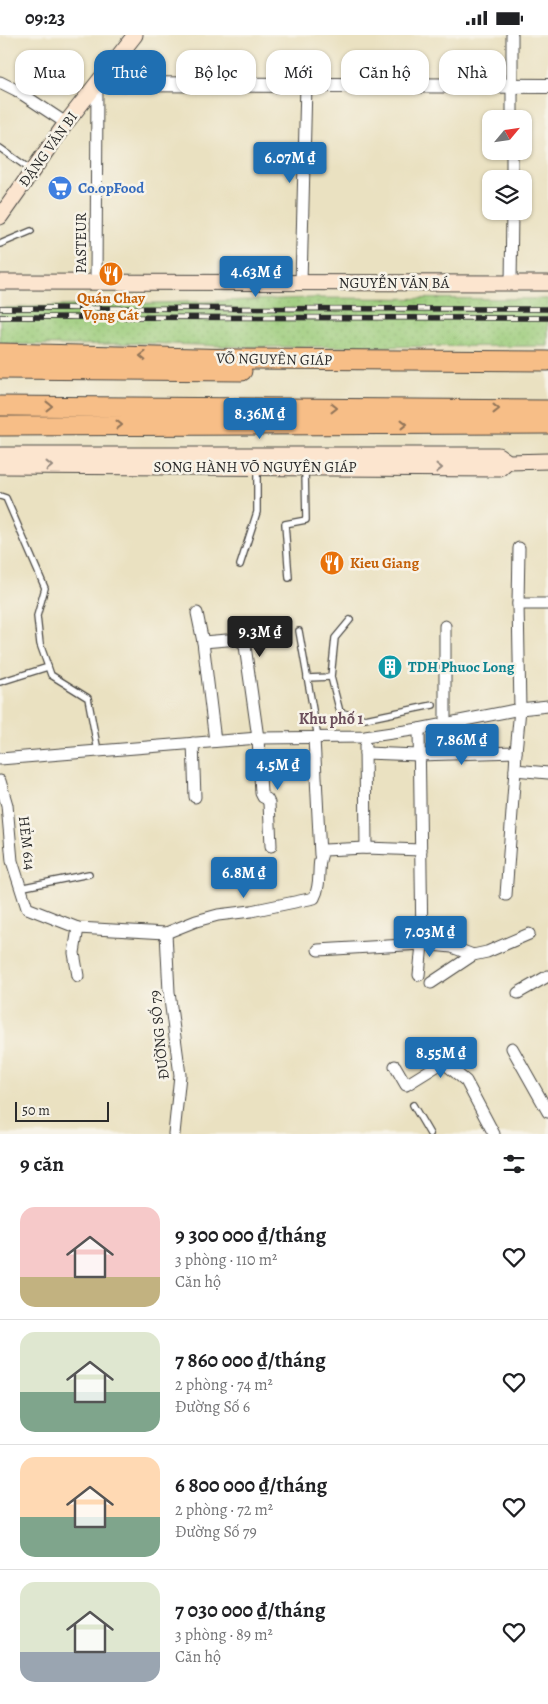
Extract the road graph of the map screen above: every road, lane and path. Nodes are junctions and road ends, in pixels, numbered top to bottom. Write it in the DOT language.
graph roads {
  1 [pos="134,35"];
  2 [pos="512,35"];
  3 [pos="123,50"];
  4 [pos="0,82"];
  5 [pos="166,84"];
  6 [pos="266,85"];
  7 [pos="331,85"];
  8 [pos="512,86"];
  9 [pos="548,86"];
  10 [pos="94,88"];
  11 [pos="97,95"];
  12 [pos="306,95"];
  13 [pos="512,110"];
  14 [pos="66,123"];
  15 [pos="0,148"];
  16 [pos="32,171"];
  17 [pos="0,217"];
  18 [pos="512,220"];
  19 [pos="31,231"];
  20 [pos="0,244"];
  21 [pos="0,283"];
  22 [pos="96,283"];
  23 [pos="301,283"];
  24 [pos="512,283"];
  25 [pos="548,283"];
  26 [pos="0,353"];
  27 [pos="548,361"];
  28 [pos="0,369"];
  29 [pos="548,375"];
  30 [pos="0,406"];
  31 [pos="548,410"];
  32 [pos="548,424"];
  33 [pos="0,426"];
  34 [pos="0,455"];
  35 [pos="548,461"];
  36 [pos="508,462"];
  37 [pos="0,466"];
  38 [pos="257,467"];
  39 [pos="305,468"];
  40 [pos="0,496"];
  41 [pos="519,548"];
  42 [pos="240,565"];
  43 [pos="289,578"];
  44 [pos="518,604"];
  45 [pos="548,604"];
  46 [pos="197,613"];
  47 [pos="350,620"];
  48 [pos="445,626"];
  49 [pos="299,631"];
  50 [pos="203,643"];
  51 [pos="48,667"];
  52 [pos="331,677"];
  53 [pos="307,678"];
  54 [pos="0,682"];
  55 [pos="434,705"];
  56 [pos="548,706"];
  57 [pos="520,709"];
  58 [pos="445,724"];
  59 [pos="418,729"];
  60 [pos="366,737"];
  61 [pos="316,738"];
  62 [pos="258,739"];
  63 [pos="215,741"];
  64 [pos="193,743"];
  65 [pos="98,751"];
  66 [pos="516,752"];
  67 [pos="365,753"];
  68 [pos="420,755"];
  69 [pos="0,759"];
  70 [pos="515,770"];
  71 [pos="548,773"];
  72 [pos="0,781"];
  73 [pos="195,797"];
  74 [pos="271,846"];
  75 [pos="366,848"];
  76 [pos="421,850"];
  77 [pos="320,855"];
  78 [pos="89,874"];
  79 [pos="19,888"];
  80 [pos="506,895"];
  81 [pos="78,928"];
  82 [pos="166,933"];
  83 [pos="529,934"];
  84 [pos="422,944"];
  85 [pos="318,950"];
  86 [pos="473,955"];
  87 [pos="419,975"];
  88 [pos="78,976"];
  89 [pos="548,976"];
  90 [pos="431,983"];
  91 [pos="518,993"];
  92 [pos="512,1048"];
  93 [pos="395,1066"];
  94 [pos="413,1105"];
  95 [pos="548,1111"];
  96 [pos="174,1134"];
  97 [pos="430,1134"];
  98 [pos="494,1134"];
  1 -- 3 [label="main road, ĐẶNG VĂN BI"];
  2 -- 8 [label="street"];
  4 -- 14 [label="street"];
  5 -- 6 [label="street"];
  7 -- 8 [label="street"];
  8 -- 9 [label="street"];
  8 -- 13 [label="street"];
  10 -- 14 [label="main road, ĐẶNG VĂN BI"];
  11 -- 22 [label="street, PASTEUR"];
  12 -- 23 [label="street"];
  14 -- 16 [label="main road, ĐẶNG VĂN BI"];
  15 -- 16 [label="lane"];
  16 -- 17 [label="main road, ĐẶNG VĂN BI"];
  18 -- 24 [label="street"];
  19 -- 20 [label="lane"];
  21 -- 22 [label="main road, NGUYỄN VĂN BÁ"];
  22 -- 23 [label="main road, NGUYỄN VĂN BÁ"];
  23 -- 24 [label="main road, NGUYỄN VĂN BÁ"];
  24 -- 25 [label="main road, NGUYỄN VĂN BÁ"];
  27 -- 26 [label="highway, VÕ NGUYÊN GIÁP, one-way"];
  28 -- 29 [label="highway, VÕ NGUYÊN GIÁP"];
  30 -- 31 [label="highway, one-way"];
  33 -- 32 [label="highway, one-way"];
  34 -- 36 [label="main road, SONG HÀNH VÕ NGUYÊN GIÁP"];
  35 -- 36 [label="main road, SONG HÀNH VÕ NGUYÊN GIÁP"];
  39 -- 36 [label="main road, SONG HÀNH VÕ NGUYÊN GIÁP, one-way"];
  37 -- 38 [label="main road, SONG HÀNH VÕ NGUYÊN GIÁP, one-way"];
  38 -- 39 [label="main road, SONG HÀNH VÕ NGUYÊN GIÁP"];
  38 -- 42 [label="lane"];
  39 -- 43 [label="lane"];
  40 -- 51 [label="lane"];
  41 -- 44 [label="street"];
  44 -- 45 [label="street"];
  44 -- 57 [label="street"];
  46 -- 50 [label="street"];
  47 -- 52 [label="lane"];
  48 -- 58 [label="street"];
  49 -- 53 [label="lane"];
  50 -- 62 [label="street"];
  50 -- 63 [label="street"];
  51 -- 54 [label="lane"];
  51 -- 65 [label="lane"];
  52 -- 53 [label="lane"];
  52 -- 55 [label="lane"];
  53 -- 61 [label="lane"];
  56 -- 57 [label="street"];
  57 -- 58 [label="street"];
  57 -- 66 [label="street"];
  58 -- 59 [label="street"];
  59 -- 60 [label="street"];
  59 -- 68 [label="street"];
  60 -- 61 [label="street"];
  60 -- 67 [label="street"];
  61 -- 62 [label="street"];
  61 -- 77 [label="street"];
  62 -- 63 [label="street"];
  62 -- 74 [label="street"];
  63 -- 64 [label="street"];
  64 -- 65 [label="street"];
  64 -- 73 [label="street"];
  65 -- 69 [label="street"];
  66 -- 68 [label="street"];
  66 -- 70 [label="street"];
  67 -- 68 [label="street"];
  67 -- 75 [label="street"];
  68 -- 76 [label="street"];
  70 -- 71 [label="street"];
  70 -- 80 [label="street"];
  72 -- 79 [label="street, HẺM 614"];
  75 -- 76 [label="street"];
  75 -- 77 [label="street"];
  76 -- 84 [label="street"];
  77 -- 82 [label="street"];
  78 -- 79 [label="lane"];
  79 -- 81 [label="street, HẺM 614"];
  81 -- 82 [label="street"];
  81 -- 88 [label="street"];
  82 -- 96 [label="street, ĐƯỜNG SỐ 79"];
  83 -- 86 [label="street"];
  84 -- 85 [label="street"];
  84 -- 86 [label="street"];
  84 -- 87 [label="street"];
  86 -- 90 [label="street"];
  89 -- 91 [label="street"];
  92 -- 95 [label="street"];
  93 -- 98 [label="street"];
  94 -- 97 [label="lane"];
}
